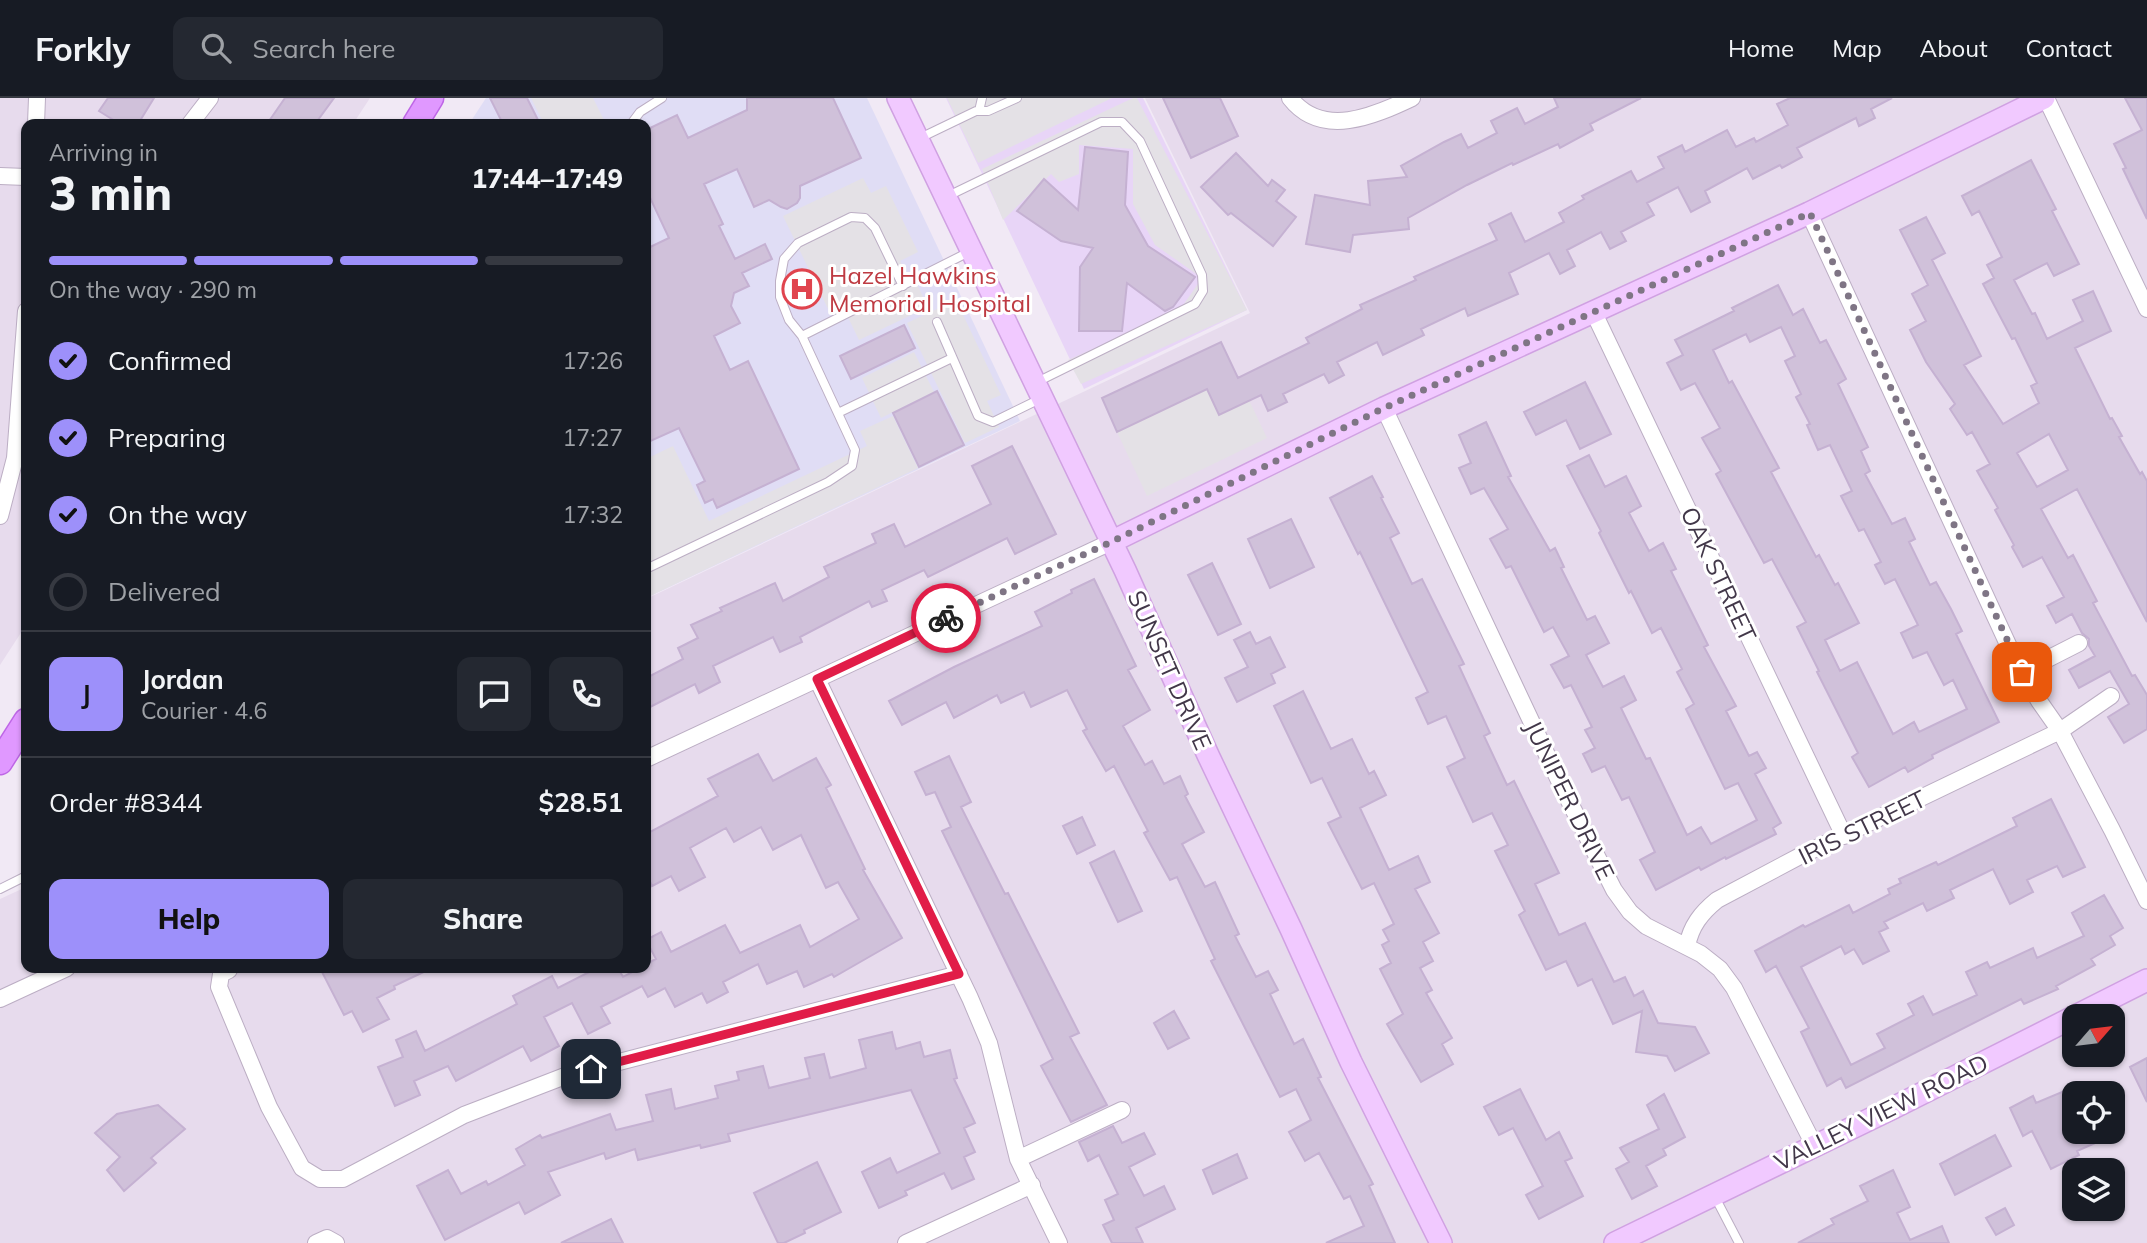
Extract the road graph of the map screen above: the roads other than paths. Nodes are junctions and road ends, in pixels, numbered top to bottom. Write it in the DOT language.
graph roads {
  1 [pos="37,98"];
  2 [pos="210,98"];
  3 [pos="431,98"];
  4 [pos="662,98"];
  5 [pos="898,98"];
  6 [pos="982,98"];
  7 [pos="1017,98"];
  8 [pos="1290,98"];
  9 [pos="1412,98"];
  10 [pos="2045,98"];
  11 [pos="979,111"];
  12 [pos="36,119"];
  13 [pos="194,119"];
  14 [pos="418,119"];
  15 [pos="635,119"];
  16 [pos="918,140"];
  17 [pos="0,176"];
  18 [pos="21,177"];
  19 [pos="945,197"];
  20 [pos="1810,213"];
  21 [pos="971,251"];
  22 [pos="903,286"];
  23 [pos="2147,309"];
  24 [pos="1593,311"];
  25 [pos="937,322"];
  26 [pos="802,336"];
  27 [pos="953,358"];
  28 [pos="21,378"];
  29 [pos="1038,390"];
  30 [pos="1384,408"];
  31 [pos="838,413"];
  32 [pos="0,516"];
  33 [pos="1111,542"];
  34 [pos="651,567"];
  35 [pos="2079,643"];
  36 [pos="2022,672"];
  37 [pos="817,679"];
  38 [pos="2111,696"];
  39 [pos="21,729"];
  40 [pos="2060,731"];
  41 [pos="651,757"];
  42 [pos="0,762"];
  43 [pos="1844,836"];
  44 [pos="21,878"];
  45 [pos="0,889"];
  46 [pos="2147,901"];
  47 [pos="1687,946"];
  48 [pos="56,973"];
  49 [pos="223,973"];
  50 [pos="959,974"];
  51 [pos="2147,980"];
  52 [pos="0,999"];
  53 [pos="1122,1110"];
  54 [pos="1814,1145"];
  55 [pos="1018,1159"];
  56 [pos="1032,1185"];
  57 [pos="1714,1194"];
  58 [pos="316,1243"];
  59 [pos="336,1243"];
  60 [pos="906,1243"];
  61 [pos="1059,1243"];
  62 [pos="1441,1243"];
  63 [pos="1615,1243"];
  64 [pos="1739,1243"];
  1 -- 12 [label="street"];
  2 -- 13 [label="street"];
  3 -- 14 [label="main road"];
  4 -- 15 [label="lane"];
  5 -- 16 [label="street, SUNSET DRIVE"];
  6 -- 11 [label="lane"];
  7 -- 11 [label="lane"];
  8 -- 9 [label="street"];
  10 -- 20 [label="street"];
  10 -- 23 [label="street"];
  11 -- 16 [label="lane"];
  16 -- 19 [label="street, SUNSET DRIVE"];
  17 -- 18 [label="street"];
  19 -- 21 [label="street, SUNSET DRIVE"];
  19 -- 29 [label="lane"];
  20 -- 24 [label="street"];
  20 -- 36 [label="street"];
  21 -- 22 [label="lane"];
  21 -- 29 [label="street, SUNSET DRIVE"];
  22 -- 26 [label="lane"];
  22 -- 26 [label="lane"];
  24 -- 30 [label="street"];
  24 -- 43 [label="street, OAK STREET"];
  25 -- 27 [label="lane"];
  26 -- 31 [label="lane"];
  27 -- 29 [label="lane"];
  27 -- 31 [label="lane"];
  28 -- 32 [label="street"];
  29 -- 33 [label="street, SUNSET DRIVE"];
  30 -- 33 [label="street"];
  30 -- 47 [label="street, JUNIPER DRIVE"];
  31 -- 34 [label="lane"];
  33 -- 37 [label="street"];
  33 -- 62 [label="street, SUNSET DRIVE"];
  35 -- 36 [label="street"];
  36 -- 40 [label="street"];
  37 -- 41 [label="street"];
  37 -- 50 [label="street"];
  38 -- 40 [label="street, IRIS STREET"];
  39 -- 42 [label="main road"];
  40 -- 43 [label="street, IRIS STREET"];
  40 -- 46 [label="street"];
  43 -- 47 [label="street, IRIS STREET"];
  44 -- 45 [label="lane"];
  47 -- 54 [label="street, JUNIPER DRIVE"];
  48 -- 52 [label="street"];
  49 -- 50 [label="street"];
  50 -- 55 [label="street"];
  51 -- 54 [label="street, VALLEY VIEW ROAD"];
  53 -- 55 [label="street"];
  54 -- 57 [label="street, VALLEY VIEW ROAD"];
  55 -- 56 [label="street"];
  56 -- 60 [label="street"];
  56 -- 61 [label="street"];
  57 -- 63 [label="street, VALLEY VIEW ROAD"];
  57 -- 64 [label="lane"];
  58 -- 59 [label="street"];
}
